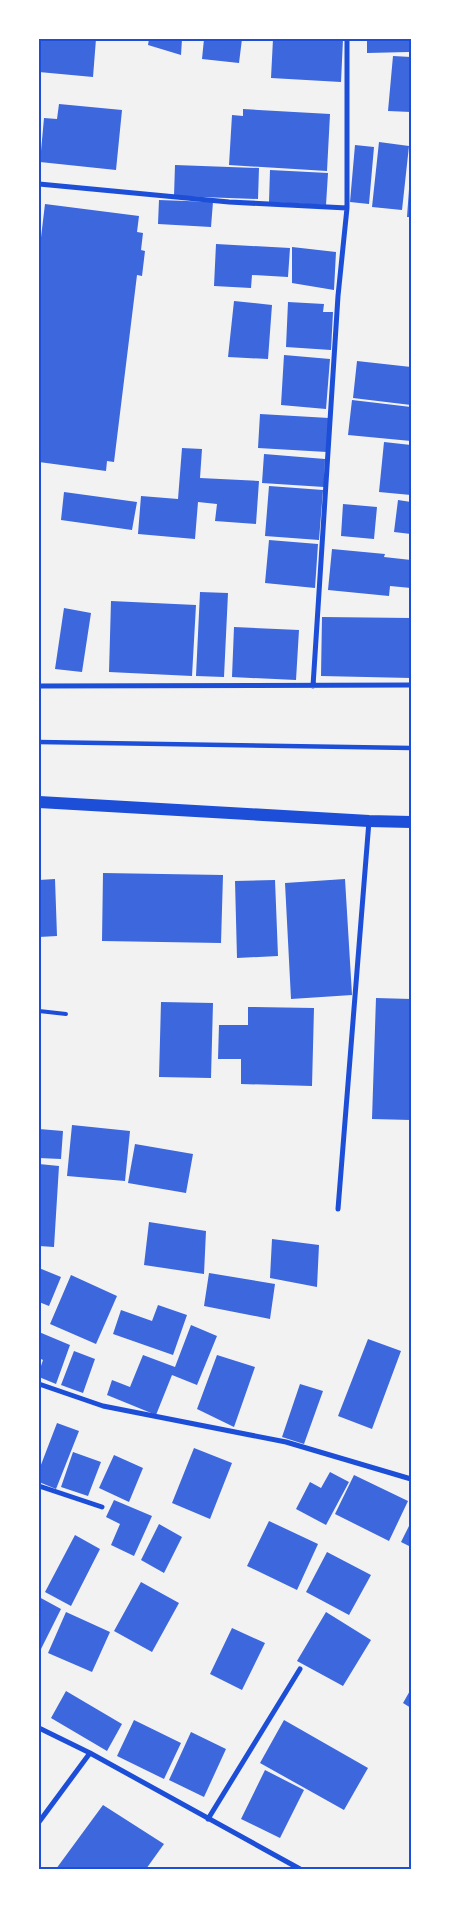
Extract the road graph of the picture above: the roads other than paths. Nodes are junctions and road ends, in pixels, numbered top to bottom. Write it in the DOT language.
graph roads {
  1 [pos="347,39"];
  2 [pos="39,184"];
  3 [pos="347,208"];
  4 [pos="411,685"];
  5 [pos="39,686"];
  6 [pos="313,686"];
  7 [pos="39,742"];
  8 [pos="411,748"];
  9 [pos="39,802"];
  10 [pos="369,821"];
  11 [pos="411,822"];
  12 [pos="39,1012"];
  13 [pos="66,1014"];
  14 [pos="338,1209"];
  15 [pos="39,1384"];
  16 [pos="411,1479"];
  17 [pos="39,1486"];
  18 [pos="102,1507"];
  19 [pos="300,1669"];
  20 [pos="39,1728"];
  21 [pos="90,1753"];
  22 [pos="208,1819"];
  23 [pos="39,1822"];
  24 [pos="300,1869"];
  1 -- 3 [label="street"];
  2 -- 3 [label="street"];
  3 -- 6 [label="street"];
  4 -- 6 [label="street"];
  5 -- 6 [label="street"];
  7 -- 8 [label="street"];
  9 -- 10 [label="main road"];
  10 -- 11 [label="main road"];
  10 -- 14 [label="street"];
  12 -- 13 [label="lane"];
  15 -- 16 [label="street"];
  17 -- 18 [label="street"];
  19 -- 22 [label="street"];
  20 -- 21 [label="street"];
  21 -- 22 [label="street"];
  21 -- 23 [label="street"];
  22 -- 24 [label="street"];
}
